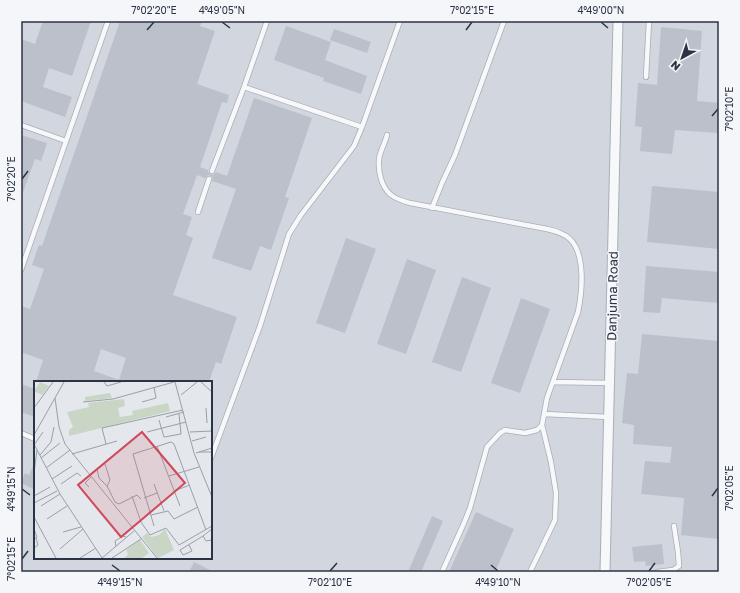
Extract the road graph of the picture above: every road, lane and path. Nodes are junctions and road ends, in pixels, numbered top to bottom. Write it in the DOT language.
graph roads {
  1 [pos="108,21"];
  2 [pos="267,21"];
  3 [pos="400,21"];
  4 [pos="504,21"];
  5 [pos="618,21"];
  6 [pos="649,21"];
  7 [pos="646,77"];
  8 [pos="244,87"];
  9 [pos="21,125"];
  10 [pos="362,127"];
  11 [pos="388,136"];
  12 [pos="66,141"];
  13 [pos="212,171"];
  14 [pos="209,179"];
  15 [pos="432,208"];
  16 [pos="198,212"];
  17 [pos="21,270"];
  18 [pos="553,382"];
  19 [pos="610,383"];
  20 [pos="544,414"];
  21 [pos="609,417"];
  22 [pos="542,425"];
  23 [pos="21,433"];
  24 [pos="34,439"];
  25 [pos="212,455"];
  26 [pos="674,526"];
  27 [pos="442,572"];
  28 [pos="530,572"];
  29 [pos="606,572"];
  30 [pos="657,572"];
  1 -- 12 [label="lane"];
  2 -- 8 [label="lane"];
  3 -- 10 [label="lane"];
  4 -- 15 [label="lane"];
  5 -- 19 [label="street, Danjuma Road"];
  6 -- 7 [label="lane"];
  8 -- 10 [label="lane"];
  8 -- 13 [label="lane"];
  9 -- 12 [label="lane"];
  10 -- 25 [label="lane"];
  11 -- 15 [label="lane"];
  12 -- 17 [label="lane"];
  14 -- 16 [label="lane"];
  15 -- 18 [label="lane"];
  18 -- 19 [label="lane"];
  18 -- 20 [label="lane"];
  19 -- 21 [label="street, Danjuma Road"];
  20 -- 21 [label="lane"];
  20 -- 22 [label="lane"];
  21 -- 29 [label="street, Danjuma Road"];
  22 -- 27 [label="lane"];
  22 -- 28 [label="lane"];
  23 -- 24 [label="lane"];
  26 -- 30 [label="lane"];
}
